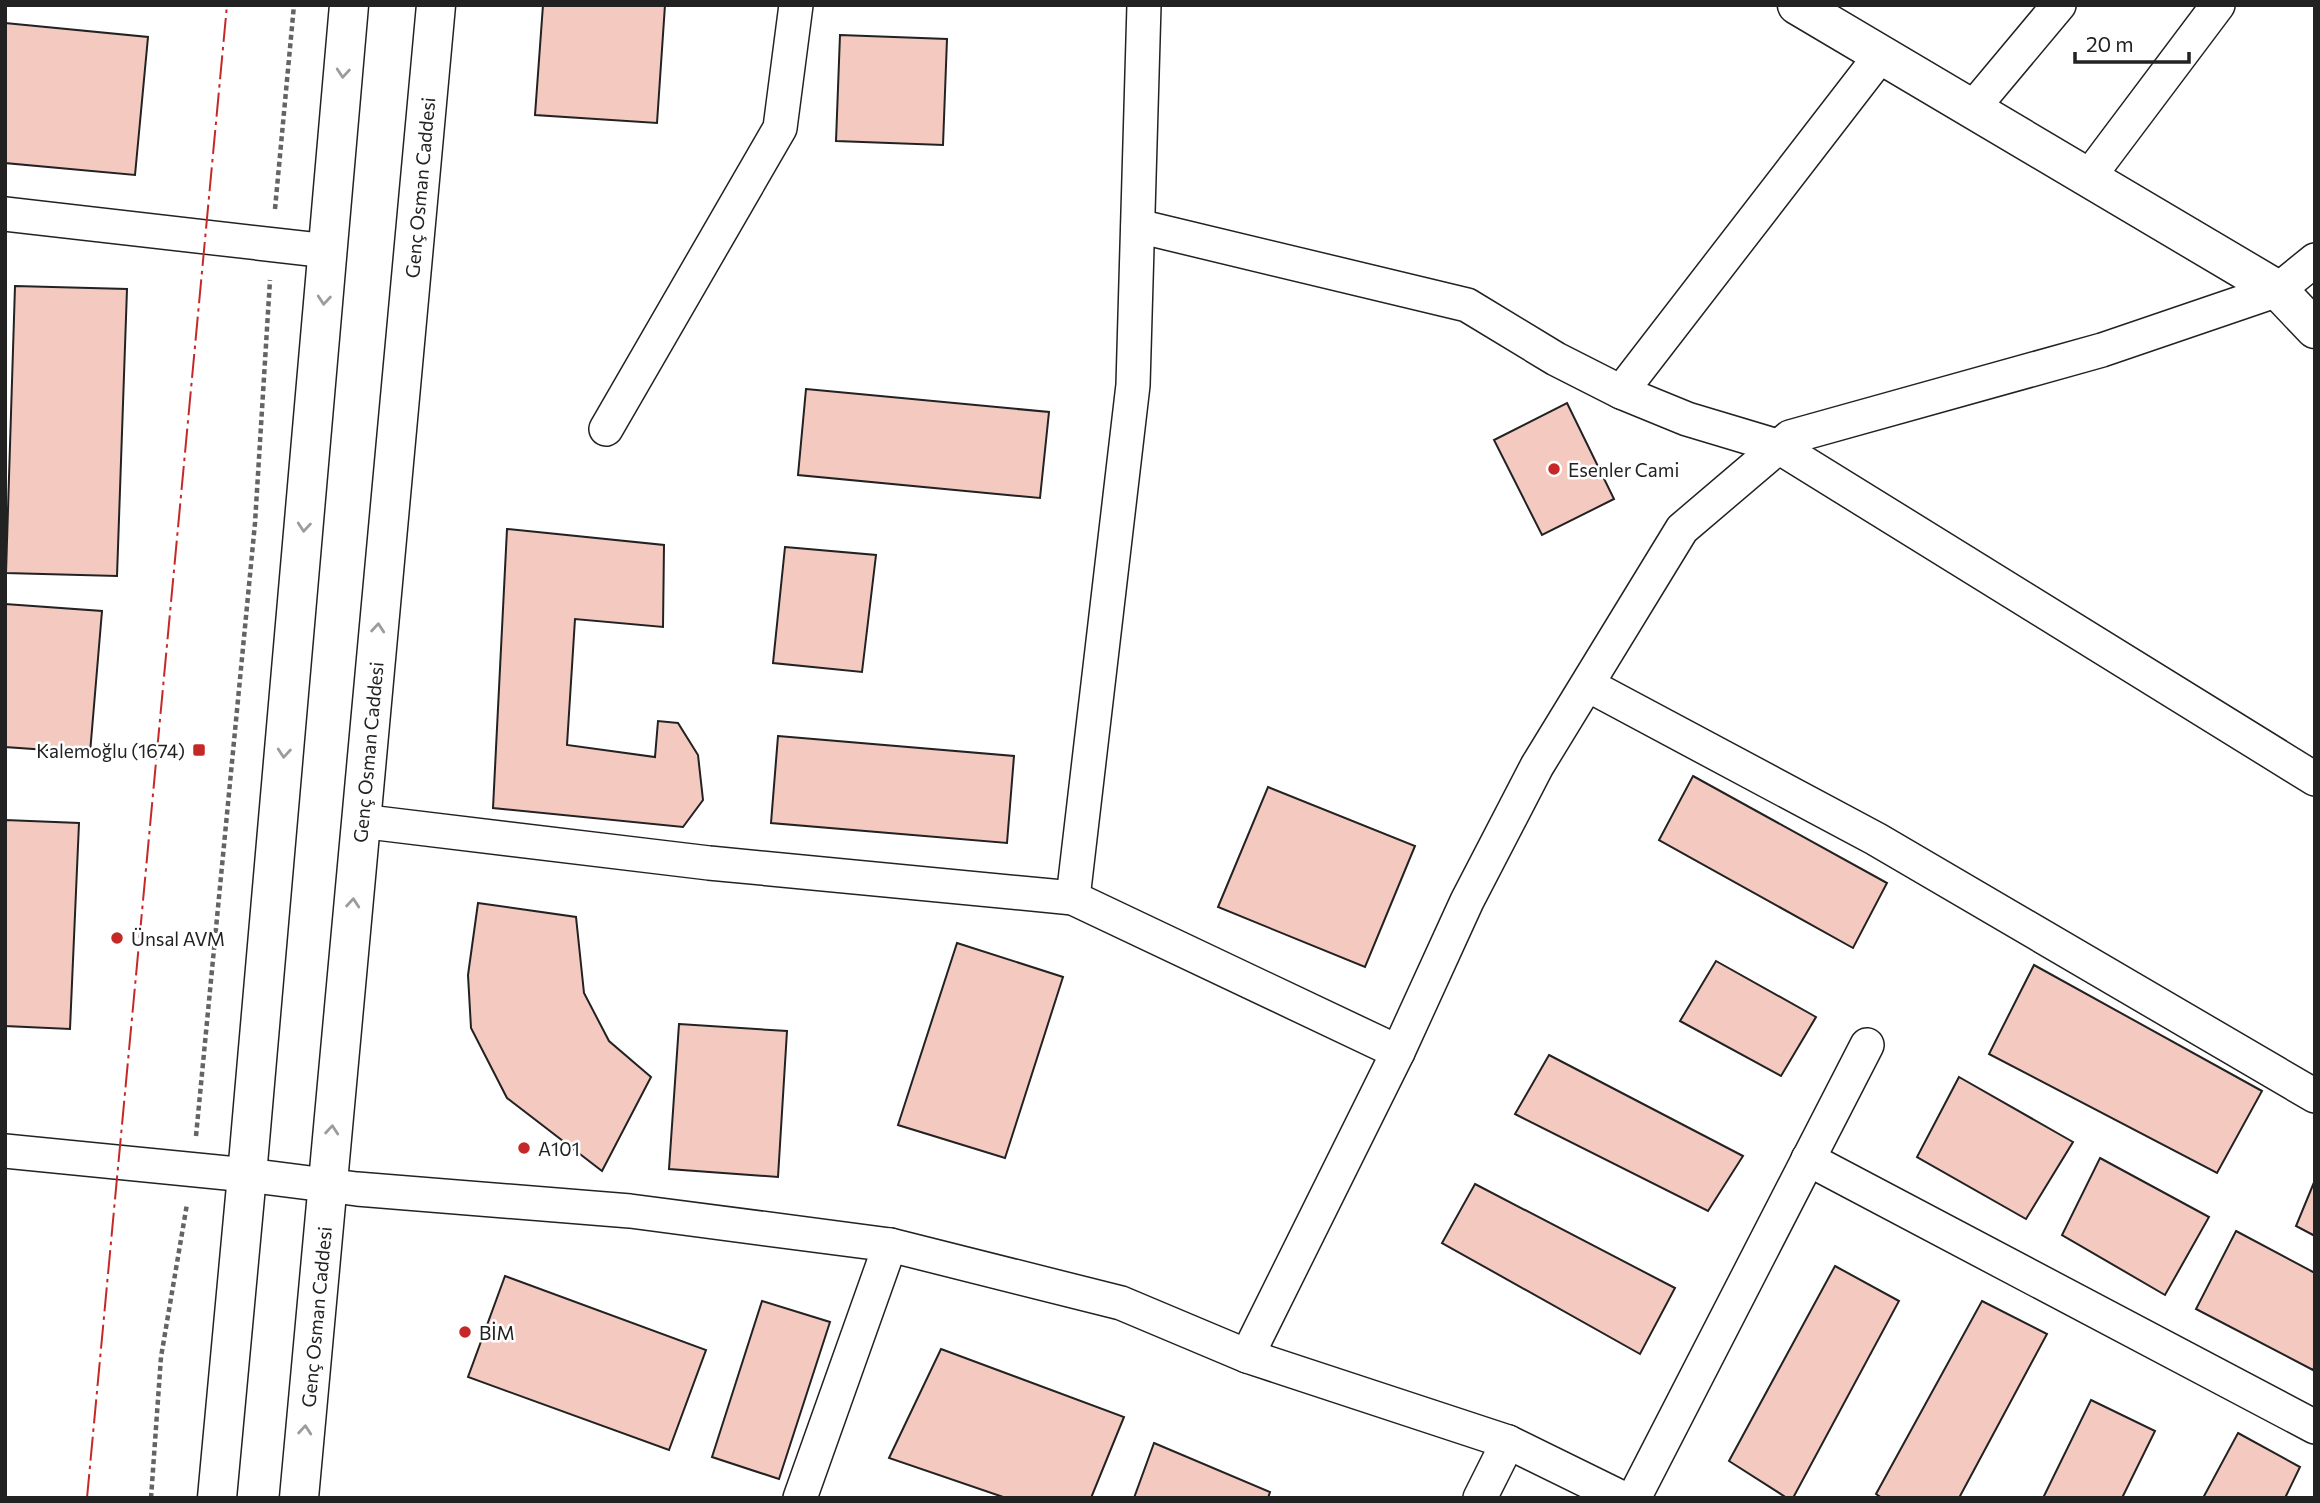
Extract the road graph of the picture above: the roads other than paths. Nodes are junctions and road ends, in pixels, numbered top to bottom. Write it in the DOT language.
graph roads {
  1 [pos="349,5"];
  2 [pos="436,5"];
  3 [pos="796,5"];
  4 [pos="1144,5"];
  5 [pos="1797,5"];
  6 [pos="2059,5"];
  7 [pos="2218,5"];
  8 [pos="1881,55"];
  9 [pos="1972,109"];
  10 [pos="2088,178"];
  11 [pos="5,214"];
  12 [pos="1138,226"];
  13 [pos="328,251"];
  14 [pos="2315,260"];
  15 [pos="2277,289"];
  16 [pos="2315,329"];
  17 [pos="1622,391"];
  18 [pos="606,429"];
  19 [pos="1777,446"];
  20 [pos="1588,685"];
  21 [pos="2315,779"];
  22 [pos="360,821"];
  23 [pos="1073,898"];
  24 [pos="1867,1045"];
  25 [pos="1398,1052"];
  26 [pos="2315,1096"];
  27 [pos="5,1151"];
  28 [pos="1808,1159"];
  29 [pos="247,1175"];
  30 [pos="327,1184"];
  31 [pos="890,1245"];
  32 [pos="1247,1356"];
  33 [pos="2315,1427"];
  34 [pos="1508,1442"];
  35 [pos="217,1498"];
  36 [pos="299,1498"];
  37 [pos="800,1498"];
  38 [pos="1480,1498"];
  39 [pos="1622,1498"];
  40 [pos="1634,1498"];
  1 -- 13 [label="main road, one-way"];
  22 -- 2 [label="main road, Genç Osman Caddesi, one-way"];
  3 -- 18 [label="street"];
  4 -- 12 [label="street"];
  5 -- 8 [label="main road"];
  6 -- 9 [label="street"];
  7 -- 10 [label="street"];
  8 -- 9 [label="main road"];
  8 -- 17 [label="street"];
  9 -- 10 [label="main road"];
  10 -- 15 [label="main road"];
  11 -- 13 [label="street"];
  12 -- 17 [label="street"];
  12 -- 23 [label="street"];
  13 -- 29 [label="main road, one-way"];
  14 -- 15 [label="street"];
  15 -- 16 [label="main road"];
  15 -- 19 [label="street"];
  17 -- 19 [label="street"];
  19 -- 20 [label="street"];
  19 -- 21 [label="street"];
  20 -- 25 [label="street"];
  20 -- 26 [label="street"];
  22 -- 23 [label="street"];
  30 -- 22 [label="main road, Genç Osman Caddesi, one-way"];
  23 -- 25 [label="street"];
  24 -- 28 [label="street"];
  25 -- 32 [label="street"];
  27 -- 29 [label="street"];
  28 -- 33 [label="street"];
  28 -- 40 [label="street"];
  29 -- 30 [label="street"];
  29 -- 35 [label="main road"];
  30 -- 31 [label="street"];
  36 -- 30 [label="main road, Genç Osman Caddesi, one-way"];
  31 -- 32 [label="street"];
  31 -- 37 [label="street"];
  32 -- 34 [label="street"];
  34 -- 38 [label="street"];
  34 -- 39 [label="street"];
}
